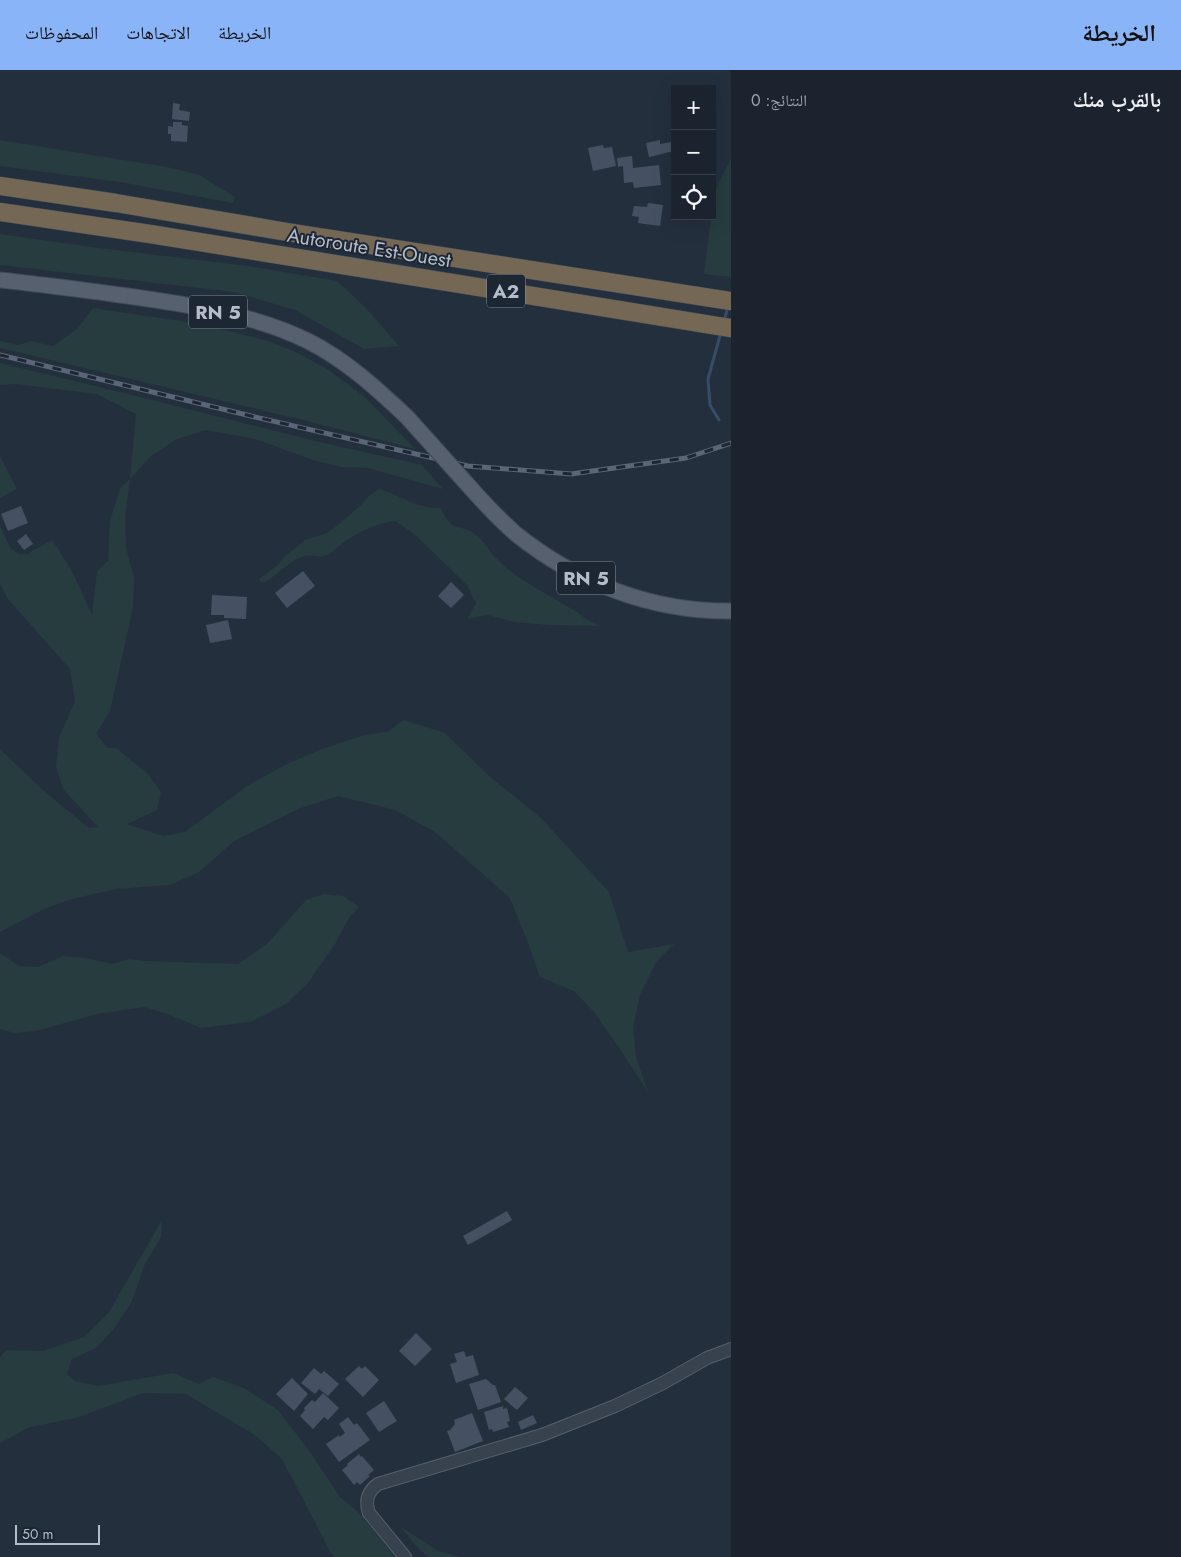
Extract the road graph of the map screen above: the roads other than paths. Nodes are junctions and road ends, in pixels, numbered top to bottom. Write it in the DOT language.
graph roads {
  1 [pos="0,186"];
  2 [pos="0,212"];
  3 [pos="0,280"];
  4 [pos="731,301"];
  5 [pos="731,328"];
  6 [pos="731,611"];
  7 [pos="731,1350"];
  8 [pos="405,1557"];
  1 -- 4 [label="highway, Autoroute Est-Ouest / A2"];
  2 -- 5 [label="highway, Autoroute Est-Ouest / A2"];
  3 -- 6 [label="main road, RN 5, bridge"];
  7 -- 8 [label="street"];
}
